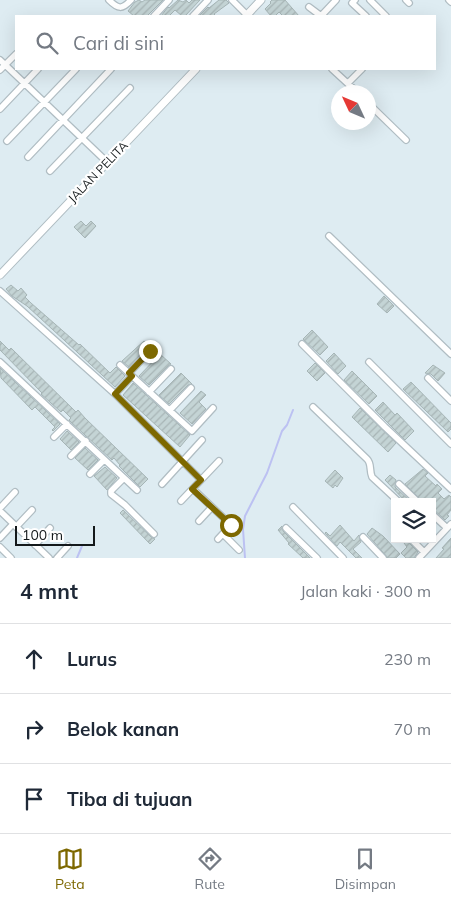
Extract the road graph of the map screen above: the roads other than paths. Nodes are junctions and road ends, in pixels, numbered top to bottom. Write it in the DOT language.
graph roads {
  1 [pos="109,0"];
  2 [pos="131,0"];
  3 [pos="168,0"];
  4 [pos="208,0"];
  5 [pos="232,0"];
  6 [pos="261,0"];
  7 [pos="336,0"];
  8 [pos="355,0"];
  9 [pos="370,0"];
  10 [pos="310,7"];
  11 [pos="155,15"];
  12 [pos="194,15"];
  13 [pos="247,15"];
  14 [pos="320,15"];
  15 [pos="322,15"];
  16 [pos="365,15"];
  17 [pos="381,15"];
  18 [pos="15,55"];
  19 [pos="2,62"];
  20 [pos="0,70"];
  21 [pos="37,70"];
  22 [pos="73,70"];
  23 [pos="110,70"];
  24 [pos="195,70"];
  25 [pos="333,70"];
  26 [pos="361,70"];
  27 [pos="24,83"];
  28 [pos="348,83"];
  29 [pos="130,88"];
  30 [pos="44,102"];
  31 [pos="0,109"];
  32 [pos="376,111"];
  33 [pos="63,120"];
  34 [pos="82,139"];
  35 [pos="406,140"];
  36 [pos="7,141"];
  37 [pos="28,157"];
  38 [pos="107,162"];
  39 [pos="50,171"];
  40 [pos="329,236"];
  41 [pos="0,275"];
  42 [pos="0,291"];
  43 [pos="302,344"];
  44 [pos="150,351"];
  45 [pos="451,354"];
  46 [pos="0,362"];
  47 [pos="369,362"];
  48 [pos="120,366"];
  49 [pos="171,369"];
  50 [pos="130,374"];
  51 [pos="428,378"];
  52 [pos="191,388"];
  53 [pos="149,392"];
  54 [pos="115,394"];
  55 [pos="451,401"];
  56 [pos="313,407"];
  57 [pos="213,408"];
  58 [pos="170,410"];
  59 [pos="67,424"];
  60 [pos="54,438"];
  61 [pos="202,440"];
  62 [pos="86,442"];
  63 [pos="451,444"];
  64 [pos="71,456"];
  65 [pos="104,460"];
  66 [pos="219,461"];
  67 [pos="183,462"];
  68 [pos="90,474"];
  69 [pos="124,478"];
  70 [pos="201,480"];
  71 [pos="162,484"];
  72 [pos="399,484"];
  73 [pos="192,489"];
  74 [pos="451,489"];
  75 [pos="136,490"];
  76 [pos="14,492"];
  77 [pos="396,498"];
  78 [pos="414,498"];
  79 [pos="181,501"];
  80 [pos="212,507"];
  81 [pos="293,507"];
  82 [pos="0,509"];
  83 [pos="32,510"];
  84 [pos="436,517"];
  85 [pos="198,521"];
  86 [pos="15,525"];
  87 [pos="50,528"];
  88 [pos="286,528"];
  89 [pos="449,528"];
  90 [pos="154,534"];
  91 [pos="223,534"];
  92 [pos="363,537"];
  93 [pos="0,538"];
  94 [pos="438,538"];
  95 [pos="218,540"];
  96 [pos="415,543"];
  97 [pos="35,545"];
  98 [pos="68,546"];
  99 [pos="0,547"];
  100 [pos="239,550"];
  101 [pos="424,552"];
  102 [pos="12,558"];
  103 [pos="49,558"];
  104 [pos="57,558"];
  105 [pos="317,558"];
  106 [pos="343,558"];
  107 [pos="382,558"];
  108 [pos="419,558"];
  1 -- 2 [label="street"];
  3 -- 11 [label="street"];
  4 -- 12 [label="street"];
  5 -- 13 [label="street"];
  6 -- 13 [label="street"];
  7 -- 15 [label="street"];
  8 -- 16 [label="street"];
  9 -- 17 [label="street"];
  10 -- 14 [label="street"];
  18 -- 19 [label="street"];
  19 -- 20 [label="street"];
  19 -- 27 [label="street"];
  21 -- 27 [label="street"];
  22 -- 30 [label="street"];
  23 -- 33 [label="street"];
  24 -- 38 [label="street, JALAN PELITA"];
  25 -- 28 [label="street"];
  26 -- 28 [label="street"];
  27 -- 30 [label="street"];
  27 -- 31 [label="street"];
  29 -- 34 [label="street"];
  30 -- 33 [label="street"];
  30 -- 36 [label="street"];
  32 -- 35 [label="street"];
  33 -- 34 [label="street"];
  33 -- 37 [label="street"];
  34 -- 38 [label="street"];
  34 -- 39 [label="street"];
  38 -- 41 [label="street, JALAN PELITA"];
  40 -- 45 [label="street"];
  42 -- 54 [label="street"];
  43 -- 74 [label="street"];
  44 -- 50 [label="street"];
  46 -- 59 [label="street"];
  47 -- 63 [label="street"];
  48 -- 50 [label="street"];
  49 -- 53 [label="street"];
  50 -- 53 [label="street"];
  50 -- 54 [label="street"];
  51 -- 55 [label="street"];
  52 -- 58 [label="street"];
  53 -- 58 [label="street"];
  54 -- 67 [label="street"];
  56 -- 77 [label="street"];
  57 -- 58 [label="street"];
  59 -- 60 [label="street"];
  59 -- 62 [label="street"];
  61 -- 67 [label="street"];
  62 -- 64 [label="street"];
  62 -- 65 [label="street"];
  65 -- 68 [label="street"];
  65 -- 69 [label="street"];
  66 -- 70 [label="street"];
  67 -- 70 [label="street"];
  67 -- 71 [label="street"];
  69 -- 75 [label="street"];
  69 -- 90 [label="street"];
  70 -- 73 [label="street"];
  72 -- 78 [label="street"];
  73 -- 79 [label="street"];
  73 -- 80 [label="street"];
  76 -- 82 [label="street"];
  80 -- 85 [label="street"];
  80 -- 91 [label="street"];
  81 -- 106 [label="street"];
  82 -- 86 [label="street"];
  83 -- 86 [label="street"];
  84 -- 89 [label="street"];
  86 -- 93 [label="street"];
  86 -- 97 [label="street"];
  87 -- 97 [label="street"];
  88 -- 105 [label="street"];
  89 -- 94 [label="street"];
  91 -- 95 [label="street"];
  91 -- 100 [label="street"];
  92 -- 107 [label="street"];
  94 -- 101 [label="street"];
  96 -- 101 [label="street"];
  97 -- 103 [label="street"];
  98 -- 104 [label="street"];
  99 -- 102 [label="street"];
  101 -- 108 [label="street"];
}
